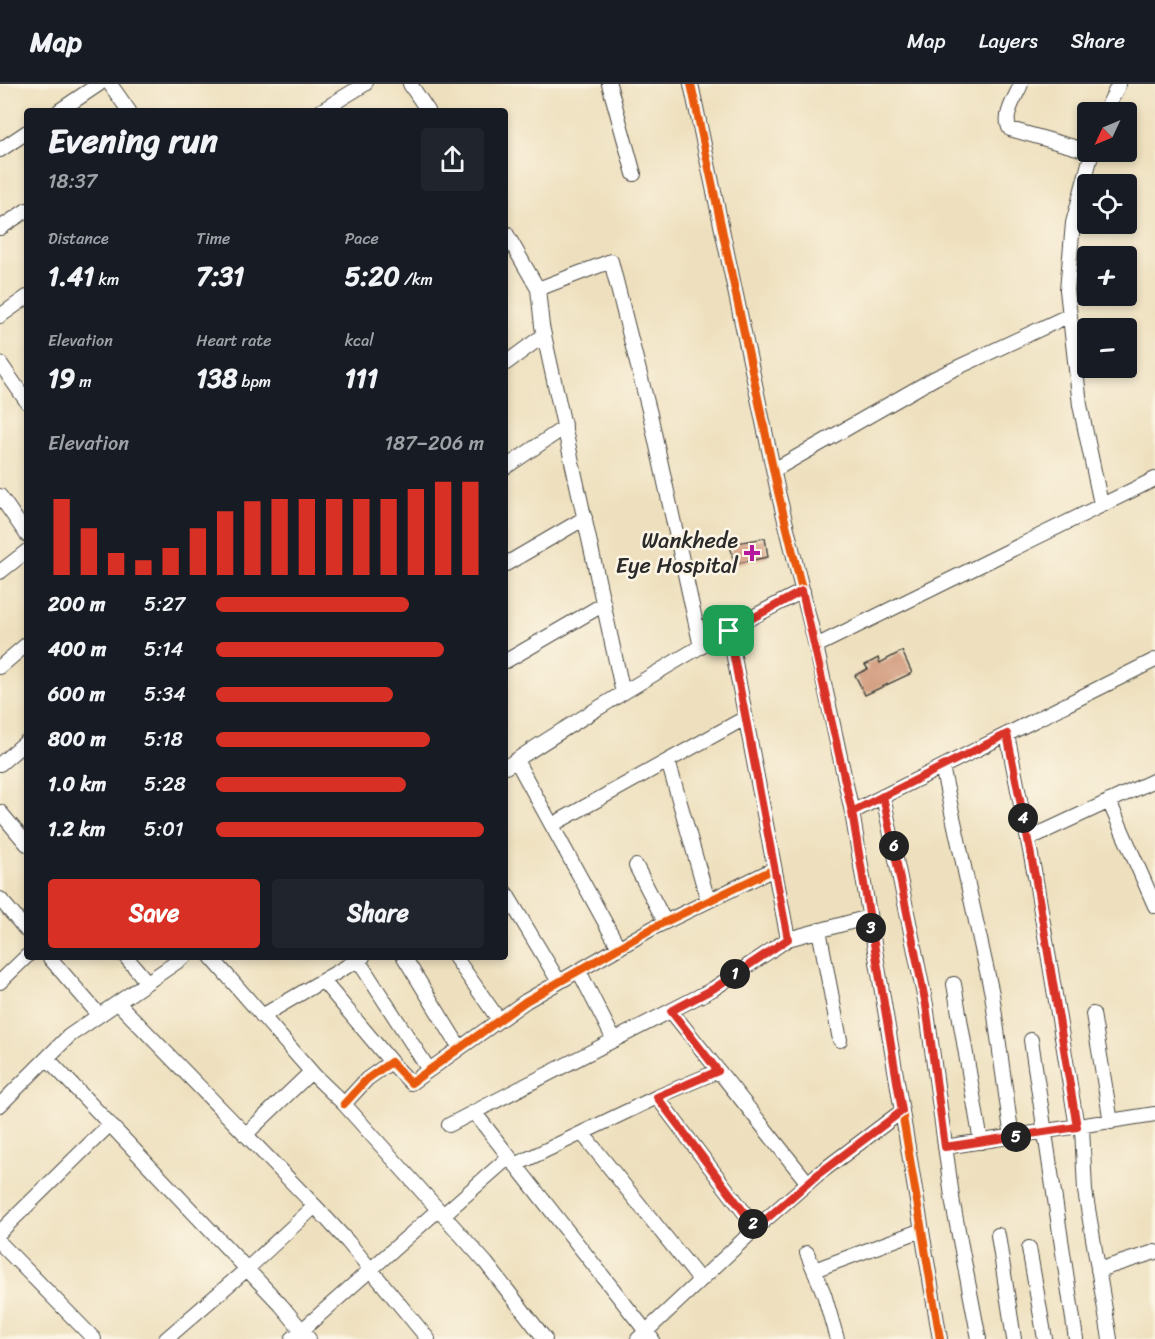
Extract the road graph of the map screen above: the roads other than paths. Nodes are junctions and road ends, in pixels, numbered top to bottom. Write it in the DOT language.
graph roads {
  1 [pos="99,84"];
  2 [pos="111,84"];
  3 [pos="365,84"];
  4 [pos="410,84"];
  5 [pos="609,84"];
  6 [pos="691,84"];
  7 [pos="1021,84"];
  8 [pos="1119,84"];
  9 [pos="1110,102"];
  10 [pos="63,108"];
  11 [pos="127,108"];
  12 [pos="326,108"];
  13 [pos="426,108"];
  14 [pos="24,134"];
  15 [pos="1077,147"];
  16 [pos="0,150"];
  17 [pos="1088,162"];
  18 [pos="634,174"];
  19 [pos="24,212"];
  20 [pos="0,228"];
  21 [pos="508,242"];
  22 [pos="538,290"];
  23 [pos="24,299"];
  24 [pos="1070,315"];
  25 [pos="0,316"];
  26 [pos="544,335"];
  27 [pos="508,362"];
  28 [pos="0,363"];
  29 [pos="24,398"];
  30 [pos="565,428"];
  31 [pos="508,466"];
  32 [pos="774,470"];
  33 [pos="1155,479"];
  34 [pos="0,496"];
  35 [pos="1101,504"];
  36 [pos="585,518"];
  37 [pos="24,531"];
  38 [pos="24,553"];
  39 [pos="508,563"];
  40 [pos="0,572"];
  41 [pos="802,591"];
  42 [pos="604,604"];
  43 [pos="729,631"];
  44 [pos="816,646"];
  45 [pos="24,647"];
  46 [pos="701,647"];
  47 [pos="508,660"];
  48 [pos="1155,660"];
  49 [pos="0,667"];
  50 [pos="623,693"];
  51 [pos="745,717"];
  52 [pos="1007,734"];
  53 [pos="24,744"];
  54 [pos="668,761"];
  55 [pos="511,763"];
  56 [pos="0,764"];
  57 [pos="942,767"];
  58 [pos="1155,780"];
  59 [pos="883,796"];
  60 [pos="1109,801"];
  61 [pos="852,812"];
  62 [pos="0,813"];
  63 [pos="552,825"];
  64 [pos="1028,839"];
  65 [pos="24,841"];
  66 [pos="636,866"];
  67 [pos="774,868"];
  68 [pos="508,896"];
  69 [pos="0,899"];
  70 [pos="708,901"];
  71 [pos="1155,906"];
  72 [pos="869,916"];
  73 [pos="665,922"];
  74 [pos="24,927"];
  75 [pos="819,930"];
  76 [pos="788,939"];
  77 [pos="619,948"];
  78 [pos="24,959"];
  79 [pos="52,960"];
  80 [pos="129,960"];
  81 [pos="180,960"];
  82 [pos="214,960"];
  83 [pos="359,960"];
  84 [pos="362,960"];
  85 [pos="406,960"];
  86 [pos="457,960"];
  87 [pos="579,971"];
  88 [pos="323,981"];
  89 [pos="0,982"];
  90 [pos="147,982"];
  91 [pos="559,982"];
  92 [pos="954,984"];
  93 [pos="118,1003"];
  94 [pos="671,1011"];
  95 [pos="1093,1014"];
  96 [pos="99,1015"];
  97 [pos="262,1016"];
  98 [pos="499,1020"];
  99 [pos="614,1040"];
  100 [pos="840,1040"];
  101 [pos="1031,1040"];
  102 [pos="460,1048"];
  103 [pos="47,1058"];
  104 [pos="391,1062"];
  105 [pos="429,1070"];
  106 [pos="718,1071"];
  107 [pos="311,1072"];
  108 [pos="657,1097"];
  109 [pos="344,1104"];
  110 [pos="0,1105"];
  111 [pos="902,1111"];
  112 [pos="474,1112"];
  113 [pos="1155,1114"];
  114 [pos="1111,1122"];
  115 [pos="110,1124"];
  116 [pos="450,1125"];
  117 [pos="1080,1127"];
  118 [pos="1044,1132"];
  119 [pos="582,1133"];
  120 [pos="245,1135"];
  121 [pos="1012,1138"];
  122 [pos="981,1142"];
  123 [pos="945,1147"];
  124 [pos="512,1161"];
  125 [pos="808,1183"];
  126 [pos="315,1206"];
  127 [pos="440,1213"];
  128 [pos="756,1228"];
  129 [pos="922,1230"];
  130 [pos="0,1232"];
  131 [pos="998,1235"];
  132 [pos="0,1243"];
  133 [pos="1029,1248"];
  134 [pos="1155,1252"];
  135 [pos="807,1253"];
  136 [pos="247,1269"];
  137 [pos="371,1270"];
  138 [pos="814,1270"];
  139 [pos="1098,1270"];
  140 [pos="700,1280"];
  141 [pos="301,1336"];
  142 [pos="645,1336"];
  143 [pos="94,1339"];
  144 [pos="166,1339"];
  145 [pos="428,1339"];
  146 [pos="545,1339"];
  147 [pos="837,1339"];
  148 [pos="940,1339"];
  149 [pos="979,1339"];
  150 [pos="1014,1339"];
  151 [pos="1045,1339"];
  152 [pos="1076,1339"];
  153 [pos="1110,1339"];
  1 -- 10 [label="street"];
  2 -- 11 [label="street"];
  3 -- 12 [label="street"];
  4 -- 13 [label="street"];
  5 -- 18 [label="street"];
  6 -- 32 [label="street"];
  7 -- 15 [label="street"];
  8 -- 9 [label="street"];
  14 -- 16 [label="street"];
  17 -- 24 [label="street"];
  19 -- 20 [label="street"];
  21 -- 22 [label="street"];
  22 -- 26 [label="street"];
  22 -- 46 [label="street"];
  23 -- 25 [label="street"];
  24 -- 32 [label="street"];
  24 -- 35 [label="street"];
  26 -- 27 [label="street"];
  26 -- 30 [label="street"];
  28 -- 29 [label="street"];
  30 -- 31 [label="street"];
  30 -- 36 [label="street"];
  32 -- 41 [label="street"];
  33 -- 35 [label="street"];
  34 -- 37 [label="street"];
  35 -- 44 [label="street"];
  36 -- 39 [label="street"];
  36 -- 42 [label="street"];
  38 -- 40 [label="street"];
  41 -- 43 [label="street"];
  41 -- 44 [label="street"];
  42 -- 47 [label="street"];
  42 -- 50 [label="street"];
  43 -- 46 [label="street"];
  43 -- 51 [label="street"];
  44 -- 61 [label="street"];
  45 -- 49 [label="street"];
  46 -- 50 [label="street"];
  48 -- 52 [label="street"];
  50 -- 55 [label="street"];
  51 -- 54 [label="street"];
  51 -- 67 [label="street"];
  52 -- 57 [label="street"];
  52 -- 64 [label="street"];
  53 -- 56 [label="street"];
  54 -- 63 [label="street"];
  54 -- 70 [label="street"];
  55 -- 63 [label="street"];
  57 -- 59 [label="street"];
  57 -- 121 [label="street"];
  58 -- 60 [label="street"];
  59 -- 61 [label="street"];
  59 -- 123 [label="street"];
  60 -- 64 [label="street"];
  60 -- 71 [label="street"];
  61 -- 72 [label="street"];
  62 -- 65 [label="street"];
  63 -- 77 [label="street"];
  64 -- 117 [label="street"];
  66 -- 73 [label="street"];
  67 -- 70 [label="street"];
  67 -- 76 [label="street"];
  68 -- 91 [label="street"];
  69 -- 74 [label="street"];
  70 -- 73 [label="street"];
  72 -- 75 [label="street"];
  72 -- 111 [label="street"];
  73 -- 77 [label="street"];
  75 -- 76 [label="street"];
  75 -- 100 [label="street"];
  76 -- 94 [label="street"];
  77 -- 87 [label="street"];
  78 -- 89 [label="street"];
  79 -- 96 [label="street"];
  80 -- 90 [label="street"];
  81 -- 90 [label="street"];
  82 -- 97 [label="street"];
  83 -- 88 [label="street"];
  84 -- 105 [label="street"];
  85 -- 102 [label="street"];
  86 -- 98 [label="street"];
  87 -- 91 [label="street"];
  87 -- 99 [label="street"];
  88 -- 97 [label="street"];
  88 -- 104 [label="street"];
  90 -- 93 [label="street"];
  91 -- 98 [label="street"];
  92 -- 122 [label="street"];
  93 -- 96 [label="street"];
  93 -- 120 [label="street"];
  94 -- 99 [label="street"];
  94 -- 106 [label="street"];
  95 -- 114 [label="street"];
  96 -- 103 [label="street"];
  97 -- 107 [label="street"];
  98 -- 102 [label="street"];
  99 -- 112 [label="street"];
  101 -- 118 [label="street"];
  102 -- 105 [label="street"];
  103 -- 110 [label="street"];
  103 -- 115 [label="street"];
  104 -- 105 [label="street"];
  104 -- 109 [label="street"];
  106 -- 108 [label="street"];
  106 -- 125 [label="street"];
  107 -- 109 [label="street"];
  107 -- 120 [label="street"];
  108 -- 119 [label="street"];
  108 -- 128 [label="street"];
  109 -- 127 [label="street"];
  111 -- 125 [label="street"];
  111 -- 129 [label="street"];
  112 -- 116 [label="street"];
  112 -- 124 [label="street"];
  113 -- 114 [label="street"];
  114 -- 117 [label="street"];
  115 -- 130 [label="street"];
  115 -- 136 [label="street"];
  117 -- 118 [label="street"];
  117 -- 139 [label="street"];
  118 -- 121 [label="street"];
  118 -- 152 [label="street"];
  119 -- 124 [label="street"];
  119 -- 140 [label="street"];
  120 -- 126 [label="street"];
  121 -- 122 [label="street"];
  122 -- 123 [label="street"];
  123 -- 149 [label="street"];
  124 -- 127 [label="street"];
  124 -- 142 [label="street"];
  125 -- 128 [label="street"];
  126 -- 136 [label="street"];
  126 -- 137 [label="street"];
  127 -- 137 [label="street"];
  127 -- 146 [label="street"];
  128 -- 140 [label="street"];
  129 -- 138 [label="street"];
  129 -- 148 [label="street"];
  131 -- 150 [label="street"];
  132 -- 143 [label="street"];
  133 -- 151 [label="street"];
  134 -- 139 [label="street"];
  135 -- 138 [label="street"];
  136 -- 141 [label="street"];
  136 -- 144 [label="street"];
  137 -- 141 [label="street"];
  137 -- 145 [label="street"];
  138 -- 147 [label="street"];
  139 -- 153 [label="street"];
  140 -- 142 [label="street"];
}
